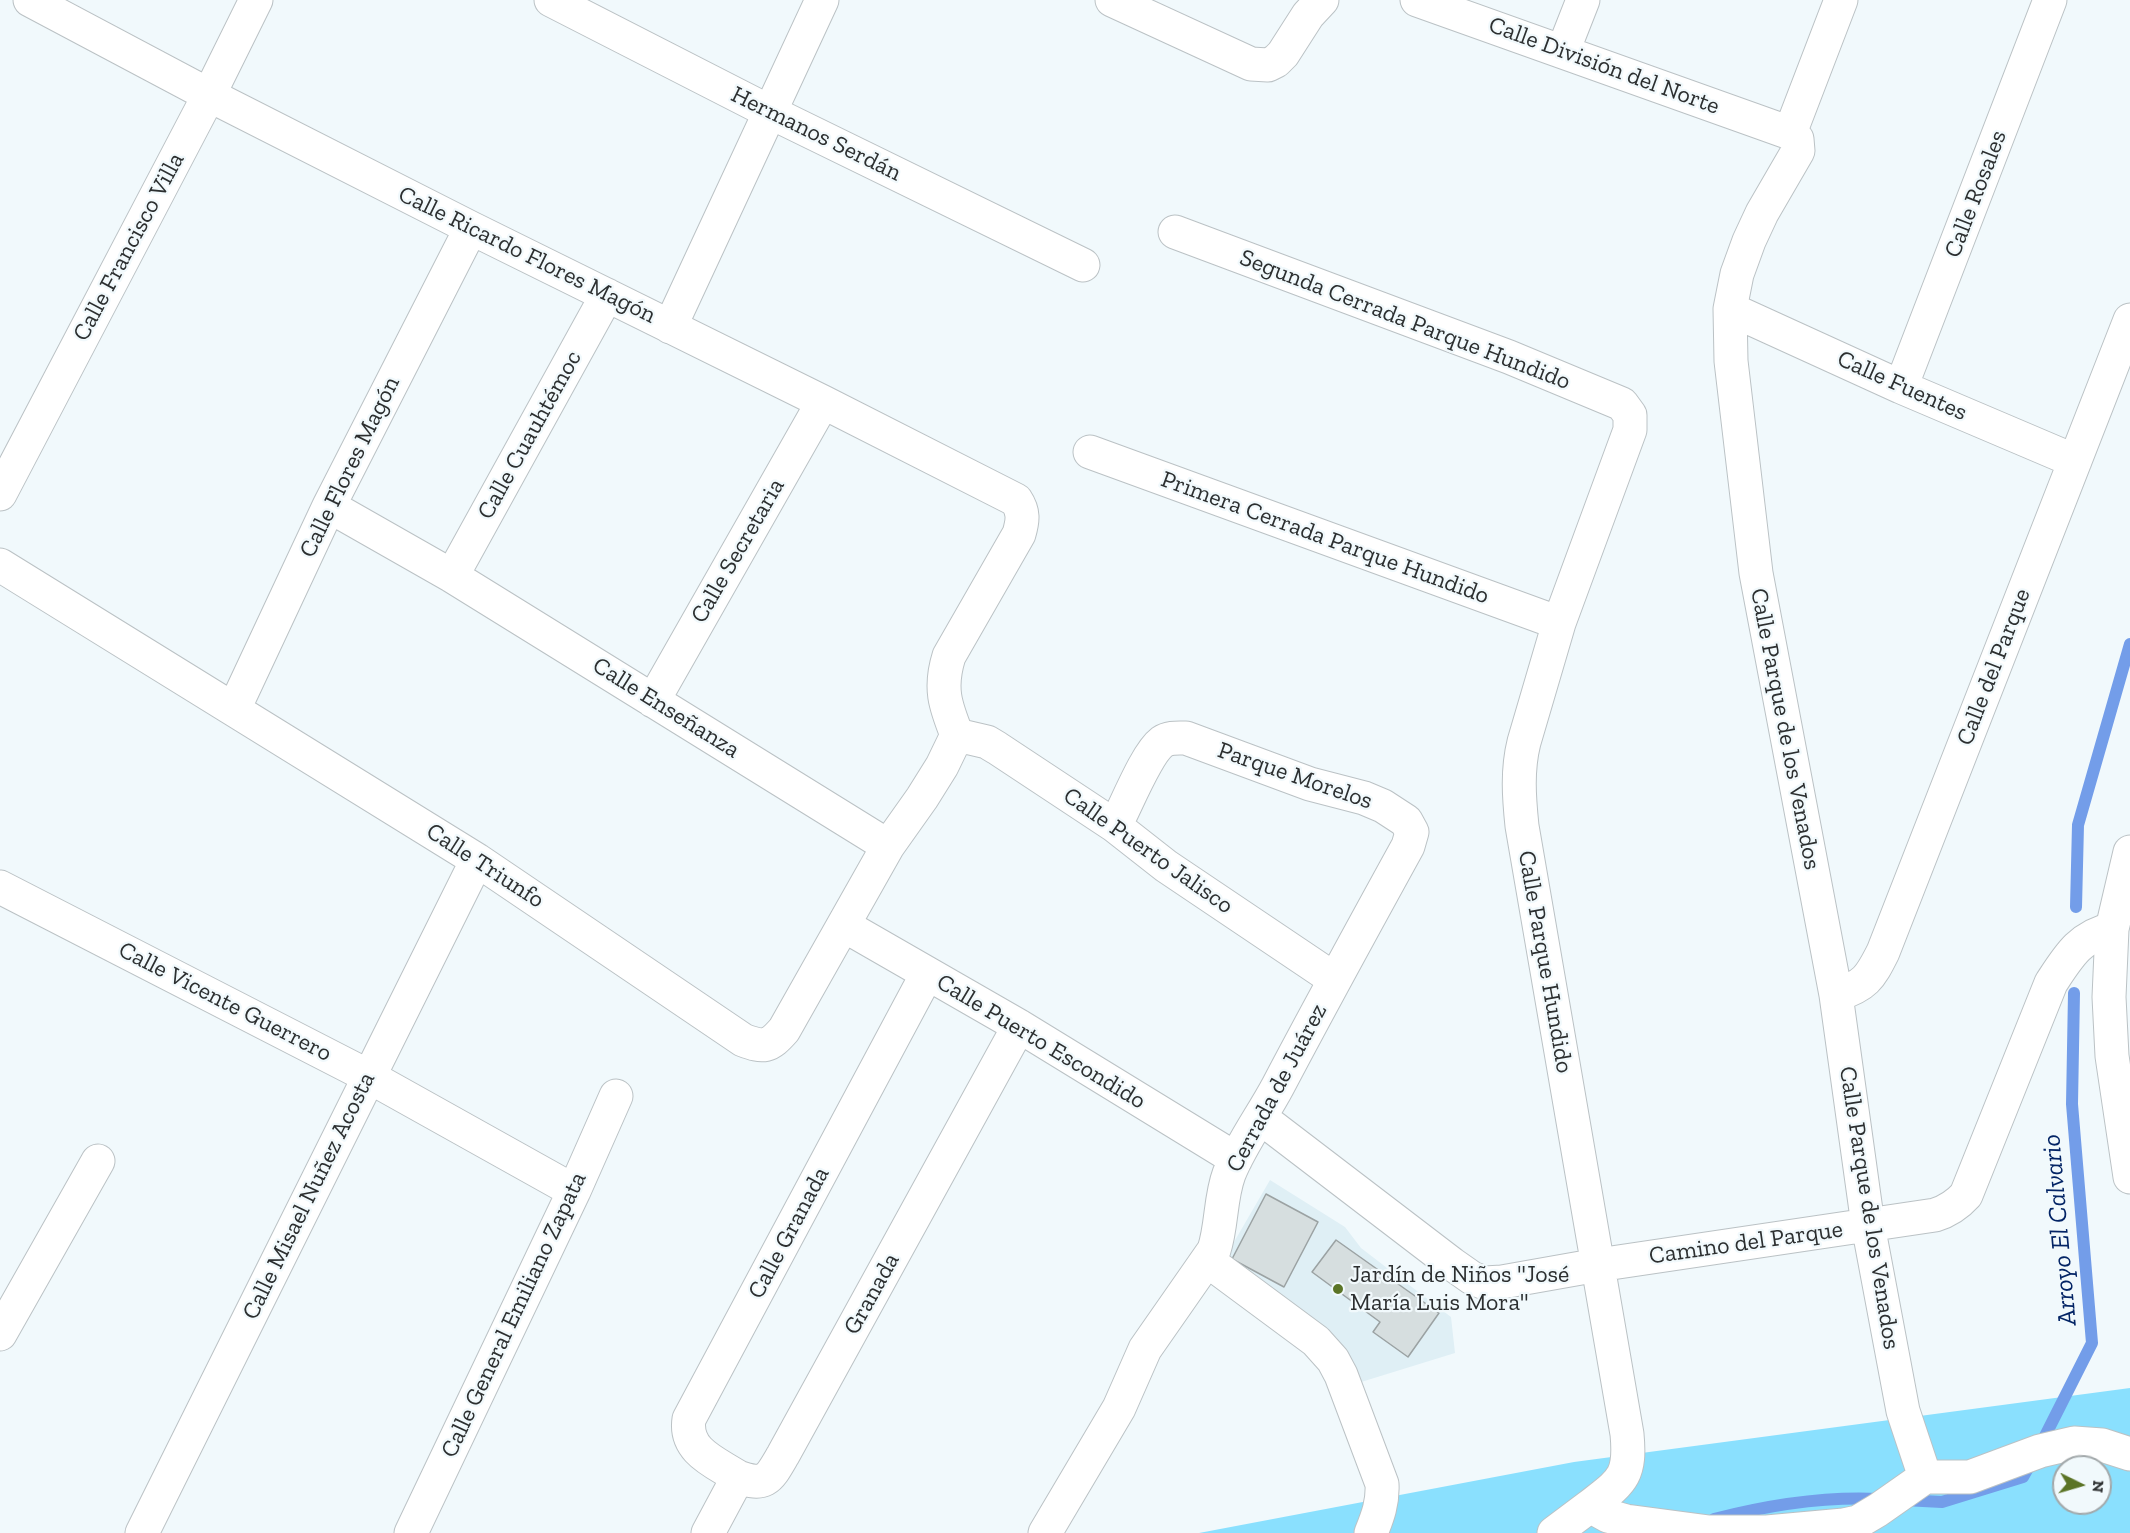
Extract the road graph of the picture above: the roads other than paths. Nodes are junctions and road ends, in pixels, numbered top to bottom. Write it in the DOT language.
graph roads {
  1 [pos="30,0"];
  2 [pos="256,0"];
  3 [pos="551,0"];
  4 [pos="822,0"];
  5 [pos="1112,0"];
  6 [pos="1322,0"];
  7 [pos="1418,0"];
  8 [pos="1583,0"];
  9 [pos="1842,0"];
  10 [pos="2050,0"];
  11 [pos="1563,51"];
  12 [pos="209,95"];
  13 [pos="770,112"];
  14 [pos="1790,133"];
  15 [pos="471,228"];
  16 [pos="1175,232"];
  17 [pos="1083,265"];
  18 [pos="607,295"];
  19 [pos="1730,309"];
  20 [pos="2130,320"];
  21 [pos="670,327"];
  22 [pos="1902,387"];
  23 [pos="824,402"];
  24 [pos="1630,415"];
  25 [pos="1090,452"];
  26 [pos="2075,461"];
  27 [pos="0,494"];
  28 [pos="329,506"];
  29 [pos="0,565"];
  30 [pos="452,576"];
  31 [pos="1559,623"];
  32 [pos="653,701"];
  33 [pos="234,709"];
  34 [pos="957,735"];
  35 [pos="1115,826"];
  36 [pos="1412,832"];
  37 [pos="888,846"];
  38 [pos="2130,852"];
  39 [pos="477,860"];
  40 [pos="0,887"];
  41 [pos="845,926"];
  42 [pos="2112,928"];
  43 [pos="927,974"];
  44 [pos="1334,979"];
  45 [pos="1836,994"];
  46 [pos="1019,1026"];
  47 [pos="368,1076"];
  48 [pos="616,1096"];
  49 [pos="1261,1118"];
  50 [pos="1236,1160"];
  51 [pos="98,1161"];
  52 [pos="2130,1177"];
  53 [pos="574,1191"];
  54 [pos="1868,1225"];
  55 [pos="1208,1261"];
  56 [pos="1598,1265"];
  57 [pos="0,1334"];
  58 [pos="2130,1454"];
  59 [pos="738,1477"];
  60 [pos="1925,1477"];
  61 [pos="1590,1506"];
  62 [pos="142,1533"];
  63 [pos="411,1533"];
  64 [pos="708,1533"];
  65 [pos="1045,1533"];
  66 [pos="1371,1533"];
  67 [pos="1554,1533"];
  1 -- 12 [label="street, Calle Ricardo Flores Magón"];
  2 -- 12 [label="street, Calle Francisco Villa"];
  3 -- 13 [label="street, Hermanos Serdán"];
  4 -- 13 [label="street"];
  5 -- 6 [label="street"];
  7 -- 11 [label="street, Calle División del Norte"];
  8 -- 11 [label="street"];
  9 -- 14 [label="street, Calle Parque de los Venados"];
  10 -- 22 [label="street, Calle Rosales"];
  11 -- 14 [label="street, Calle División del Norte"];
  12 -- 15 [label="street, Calle Ricardo Flores Magón"];
  12 -- 27 [label="street, Calle Francisco Villa"];
  13 -- 17 [label="street, Hermanos Serdán"];
  13 -- 21 [label="street"];
  14 -- 19 [label="street, Calle Parque de los Venados"];
  15 -- 18 [label="street, Calle Ricardo Flores Magón"];
  15 -- 28 [label="street, Calle Flores Magón"];
  16 -- 24 [label="street, Segunda Cerrada Parque Hundido"];
  18 -- 21 [label="street, Calle Ricardo Flores Magón"];
  18 -- 30 [label="street, Calle Cuauhtémoc"];
  19 -- 22 [label="street, Calle Fuentes"];
  19 -- 45 [label="street, Calle Parque de los Venados"];
  20 -- 26 [label="street, Calle del Parque"];
  21 -- 23 [label="street, Calle Ricardo Flores Magón"];
  22 -- 26 [label="street, Calle Fuentes"];
  23 -- 32 [label="street, Calle Secretaria"];
  23 -- 34 [label="street, Calle Ricardo Flores Magón"];
  24 -- 31 [label="street, Calle Parque Hundido"];
  25 -- 31 [label="street, Primera Cerrada Parque Hundido"];
  26 -- 45 [label="street, Calle del Parque"];
  28 -- 30 [label="street, Calle Enseñanza"];
  28 -- 33 [label="street, Calle Flores Magón"];
  29 -- 33 [label="street, Calle Triunfo"];
  30 -- 32 [label="street, Calle Enseñanza"];
  31 -- 56 [label="street, Calle Parque Hundido"];
  32 -- 37 [label="street, Calle Enseñanza"];
  33 -- 39 [label="street, Calle Triunfo"];
  34 -- 35 [label="street, Calle Puerto Jalisco"];
  34 -- 37 [label="street"];
  35 -- 36 [label="street, Parque Morelos"];
  35 -- 44 [label="street, Calle Puerto Jalisco"];
  36 -- 44 [label="street, Cerrada de Juárez"];
  37 -- 41 [label="street, Calle Triunfo"];
  38 -- 42 [label="street"];
  39 -- 41 [label="street, Calle Triunfo"];
  39 -- 47 [label="street, Calle Misael Nuñez Acosta"];
  40 -- 47 [label="street, Calle Vicente Guerrero"];
  41 -- 43 [label="street, Calle Puerto Escondido"];
  42 -- 52 [label="street"];
  42 -- 54 [label="street, Camino del Parque"];
  43 -- 46 [label="street, Calle Puerto Escondido"];
  43 -- 59 [label="street, Calle Granada"];
  44 -- 49 [label="street, Cerrada de Juárez"];
  45 -- 54 [label="street, Calle Parque de los Venados"];
  46 -- 50 [label="street, Calle Puerto Escondido"];
  46 -- 59 [label="street, Granada"];
  47 -- 53 [label="street, Calle Vicente Guerrero"];
  47 -- 62 [label="street, Calle Misael Nuñez Acosta"];
  48 -- 53 [label="street, Calle General Emiliano Zapata"];
  49 -- 50 [label="street, Cerrada de Juárez"];
  49 -- 56 [label="street, Camino del Parque"];
  50 -- 55 [label="street, Cerrada de Juárez"];
  51 -- 57 [label="street"];
  53 -- 63 [label="street, Calle General Emiliano Zapata"];
  54 -- 56 [label="street, Camino del Parque"];
  54 -- 60 [label="street, Calle Parque de los Venados"];
  55 -- 65 [label="street, Cerrada de Juárez"];
  55 -- 66 [label="street"];
  56 -- 61 [label="street, Calle Parque Hundido"];
  58 -- 60 [label="street"];
  59 -- 64 [label="street"];
  60 -- 61 [label="street"];
  61 -- 67 [label="street, Calle Parque Hundido"];
}
